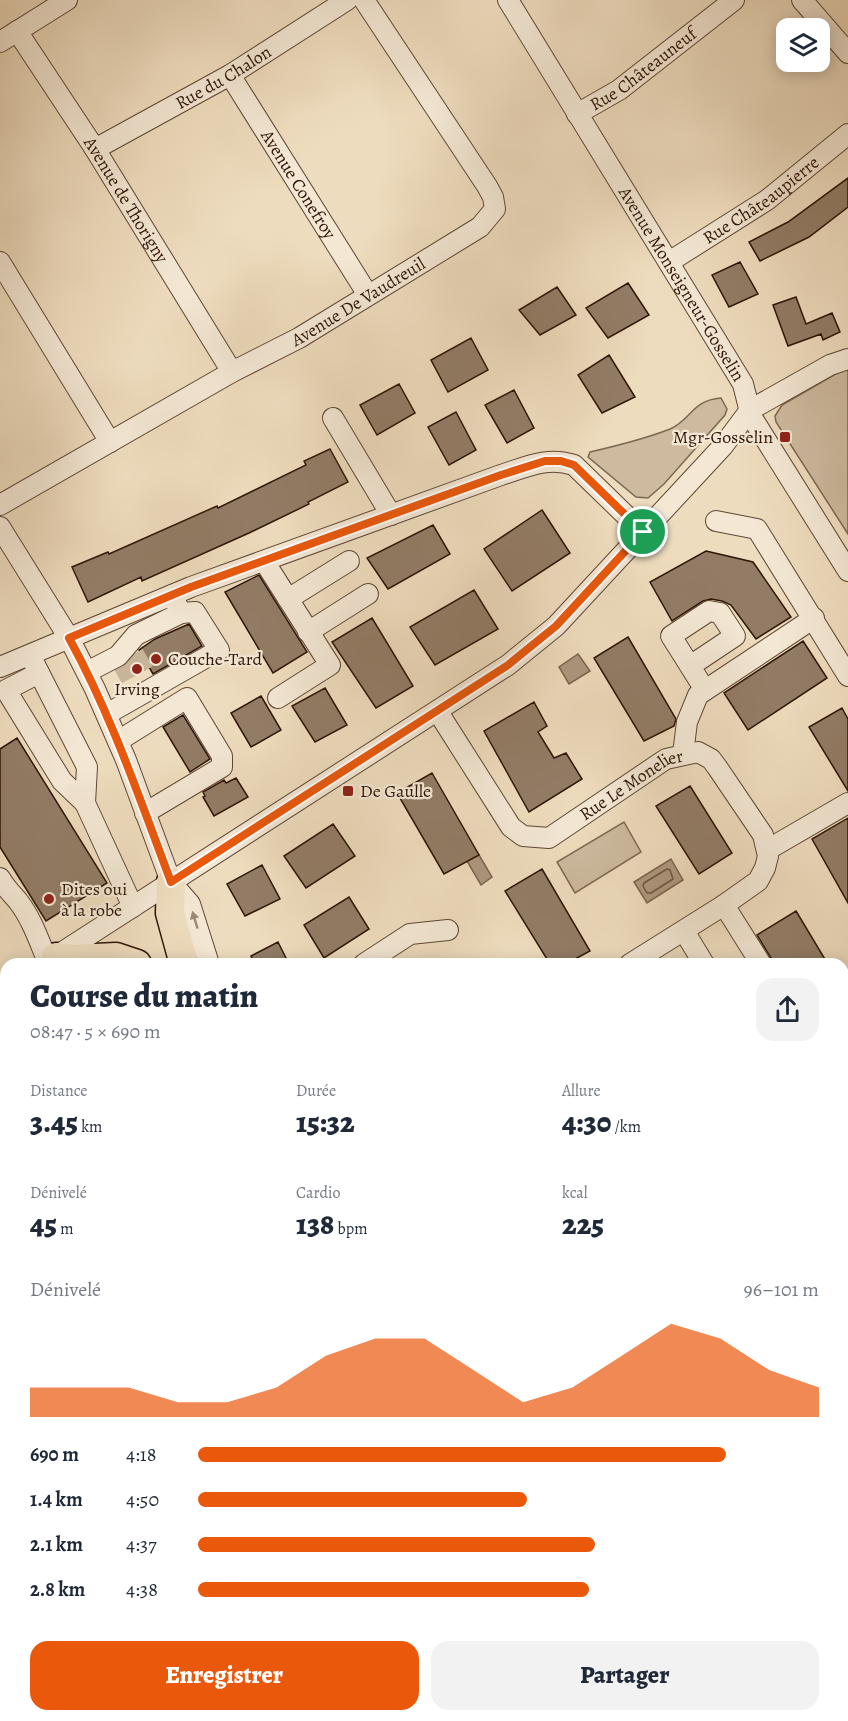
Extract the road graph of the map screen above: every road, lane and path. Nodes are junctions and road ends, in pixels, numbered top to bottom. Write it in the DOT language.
graph roads {
  1 [pos="67,0"];
  2 [pos="347,0"];
  3 [pos="364,0"];
  4 [pos="508,0"];
  5 [pos="734,0"];
  6 [pos="802,0"];
  7 [pos="17,31"];
  8 [pos="0,42"];
  9 [pos="848,53"];
  10 [pos="230,75"];
  11 [pos="577,114"];
  12 [pos="848,134"];
  13 [pos="95,149"];
  14 [pos="0,262"];
  15 [pos="669,262"];
  16 [pos="368,294"];
  17 [pos="848,359"];
  18 [pos="232,372"];
  19 [pos="750,410"];
  20 [pos="333,418"];
  21 [pos="110,442"];
  22 [pos="0,505"];
  23 [pos="391,515"];
  24 [pos="716,521"];
  25 [pos="0,527"];
  26 [pos="643,532"];
  27 [pos="264,561"];
  28 [pos="349,561"];
  29 [pos="848,571"];
  30 [pos="368,594"];
  31 [pos="288,599"];
  32 [pos="177,604"];
  33 [pos="127,614"];
  34 [pos="814,618"];
  35 [pos="309,632"];
  36 [pos="69,638"];
  37 [pos="127,650"];
  38 [pos="30,655"];
  39 [pos="690,666"];
  40 [pos="0,667"];
  41 [pos="87,672"];
  42 [pos="39,673"];
  43 [pos="848,676"];
  44 [pos="705,690"];
  45 [pos="3,692"];
  46 [pos="278,698"];
  47 [pos="438,712"];
  48 [pos="106,714"];
  49 [pos="118,741"];
  50 [pos="683,754"];
  51 [pos="85,802"];
  52 [pos="848,803"];
  53 [pos="145,813"];
  54 [pos="767,849"];
  55 [pos="0,878"];
  56 [pos="171,882"];
  57 [pos="724,905"];
  58 [pos="132,907"];
  59 [pos="448,930"];
  60 [pos="684,931"];
  61 [pos="48,958"];
  62 [pos="54,958"];
  63 [pos="95,958"];
  64 [pos="119,958"];
  65 [pos="182,958"];
  66 [pos="207,958"];
  67 [pos="373,958"];
  68 [pos="640,958"];
  69 [pos="700,958"];
  70 [pos="757,958"];
  1 -- 7 [label="street"];
  2 -- 10 [label="street, Rue du Chalon"];
  3 -- 16 [label="street, Avenue De Vaudreuil"];
  4 -- 11 [label="street, Avenue Monseigneur-Gosselin"];
  5 -- 11 [label="street, Rue Châteauneuf"];
  6 -- 9 [label="street"];
  7 -- 8 [label="street"];
  7 -- 13 [label="street, Avenue de Thorigny"];
  10 -- 13 [label="street, Rue du Chalon"];
  10 -- 16 [label="street, Avenue Conefroy"];
  11 -- 15 [label="street, Avenue Monseigneur-Gosselin"];
  12 -- 15 [label="street, Rue Châteaupierre"];
  13 -- 18 [label="street, Avenue de Thorigny"];
  14 -- 21 [label="street"];
  15 -- 19 [label="street, Avenue Monseigneur-Gosselin"];
  16 -- 18 [label="street, Avenue De Vaudreuil"];
  17 -- 19 [label="street"];
  18 -- 21 [label="street, Avenue De Vaudreuil"];
  19 -- 26 [label="street"];
  19 -- 29 [label="street, Avenue Monseigneur-Gosselin"];
  20 -- 23 [label="street"];
  21 -- 22 [label="street, Avenue De Vaudreuil"];
  23 -- 26 [label="street"];
  23 -- 27 [label="street"];
  24 -- 34 [label="street"];
  25 -- 36 [label="street"];
  26 -- 47 [label="street"];
  27 -- 31 [label="street"];
  27 -- 32 [label="street"];
  28 -- 31 [label="street"];
  30 -- 35 [label="street"];
  31 -- 35 [label="street"];
  32 -- 33 [label="street"];
  32 -- 37 [label="street"];
  32 -- 48 [label="street"];
  33 -- 36 [label="street"];
  33 -- 37 [label="street"];
  34 -- 43 [label="street"];
  34 -- 44 [label="street"];
  35 -- 46 [label="street"];
  36 -- 38 [label="street"];
  36 -- 41 [label="street"];
  37 -- 41 [label="street"];
  38 -- 40 [label="street"];
  38 -- 42 [label="street"];
  39 -- 44 [label="street"];
  41 -- 48 [label="street"];
  42 -- 45 [label="street"];
  42 -- 51 [label="street"];
  44 -- 50 [label="street"];
  45 -- 51 [label="street"];
  47 -- 50 [label="street, Rue Le Monelier"];
  47 -- 56 [label="street"];
  48 -- 49 [label="street"];
  49 -- 53 [label="street"];
  49 -- 53 [label="street"];
  50 -- 54 [label="street, Rue Le Monelier"];
  51 -- 58 [label="street"];
  52 -- 54 [label="street"];
  53 -- 56 [label="street"];
  54 -- 57 [label="street"];
  55 -- 61 [label="street"];
  56 -- 58 [label="street"];
  56 -- 65 [label="highway"];
  66 -- 56 [label="street, one-way"];
  57 -- 60 [label="street"];
  57 -- 70 [label="street"];
  58 -- 62 [label="street"];
  59 -- 67 [label="street"];
  60 -- 68 [label="street"];
  60 -- 69 [label="street"];
  63 -- 64 [label="highway"];
}
